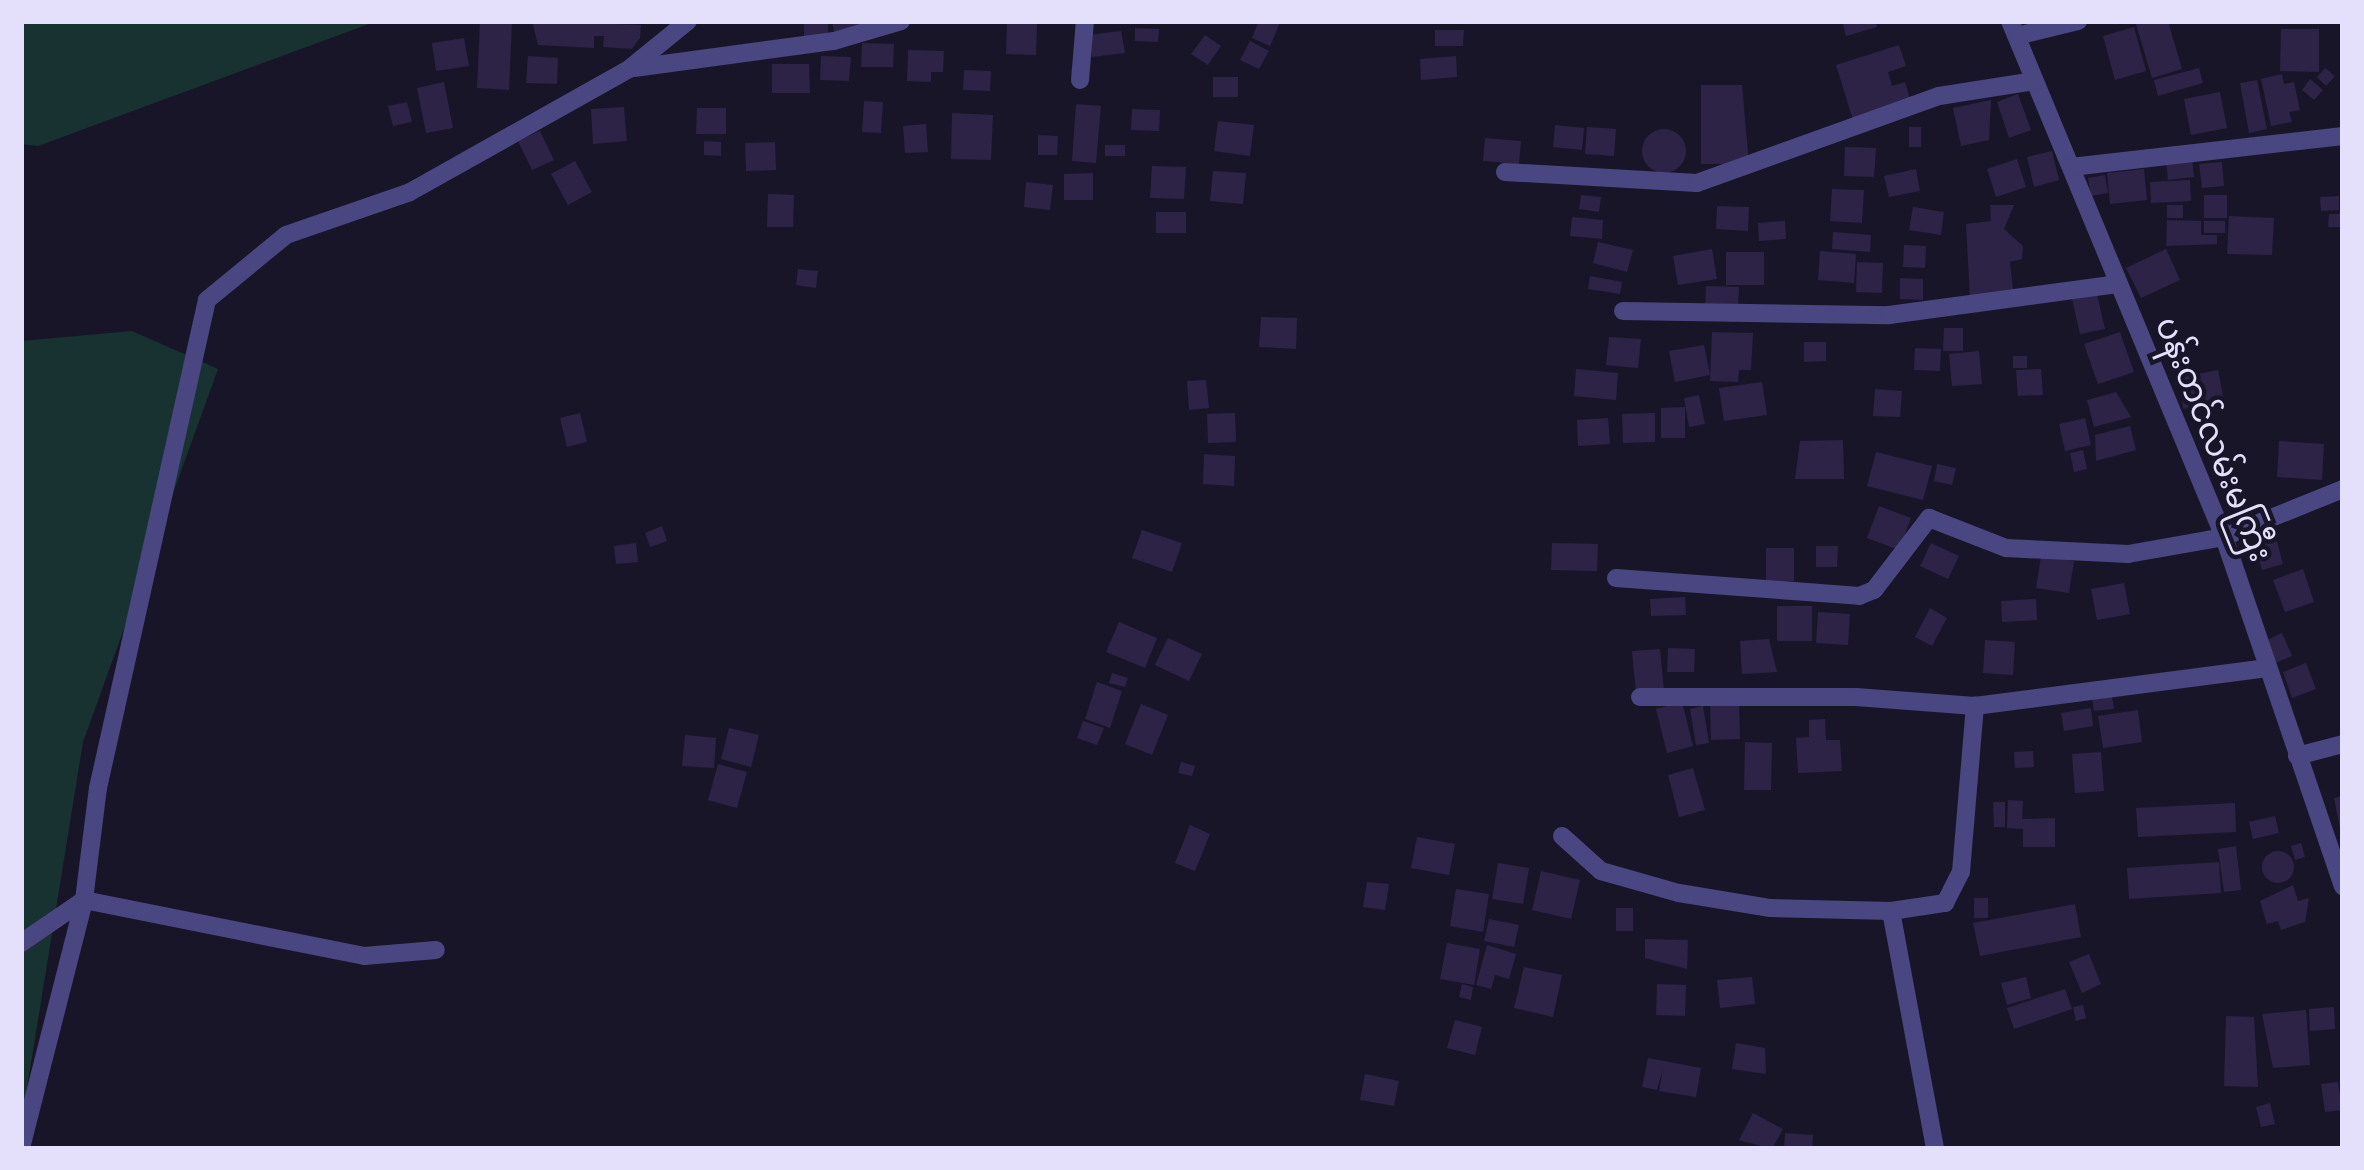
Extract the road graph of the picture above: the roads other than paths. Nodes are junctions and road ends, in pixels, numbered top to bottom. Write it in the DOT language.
graph roads {
  1 [pos="688,21"];
  2 [pos="902,21"];
  3 [pos="1085,21"];
  4 [pos="2078,21"];
  5 [pos="2013,29"];
  6 [pos="629,69"];
  7 [pos="1080,80"];
  8 [pos="2035,81"];
  9 [pos="2343,136"];
  10 [pos="2071,167"];
  11 [pos="1504,172"];
  12 [pos="2119,284"];
  13 [pos="1623,311"];
  14 [pos="2343,489"];
  15 [pos="2224,537"];
  16 [pos="1616,578"];
  17 [pos="2268,668"];
  18 [pos="1640,697"];
  19 [pos="1975,706"];
  20 [pos="2343,744"];
  21 [pos="2297,756"];
  22 [pos="1562,836"];
  23 [pos="2343,886"];
  24 [pos="84,900"];
  25 [pos="1891,911"];
  26 [pos="21,944"];
  27 [pos="436,950"];
  28 [pos="21,1148"];
  29 [pos="1935,1149"];
  1 -- 6 [label="street"];
  2 -- 6 [label="street"];
  3 -- 7 [label="street"];
  4 -- 5 [label="street"];
  5 -- 8 [label="street, ပန်းတင်လမ်းမကြီး"];
  6 -- 24 [label="street"];
  8 -- 10 [label="street, ပန်းတင်လမ်းမကြီး"];
  8 -- 11 [label="street"];
  9 -- 10 [label="street"];
  10 -- 12 [label="street, ပန်းတင်လမ်းမကြီး"];
  12 -- 13 [label="street"];
  12 -- 15 [label="street, ပန်းတင်လမ်းမကြီး"];
  14 -- 15 [label="street"];
  15 -- 16 [label="street"];
  15 -- 17 [label="street, ပန်းတင်လမ်းမကြီး"];
  17 -- 19 [label="street"];
  17 -- 21 [label="street, ပန်းတင်လမ်းမကြီး"];
  18 -- 19 [label="street"];
  19 -- 25 [label="street"];
  20 -- 21 [label="street"];
  21 -- 23 [label="street, ပန်းတင်လမ်းမကြီး"];
  22 -- 25 [label="street"];
  24 -- 26 [label="street"];
  24 -- 27 [label="street"];
  24 -- 28 [label="street"];
  25 -- 29 [label="street"];
}
